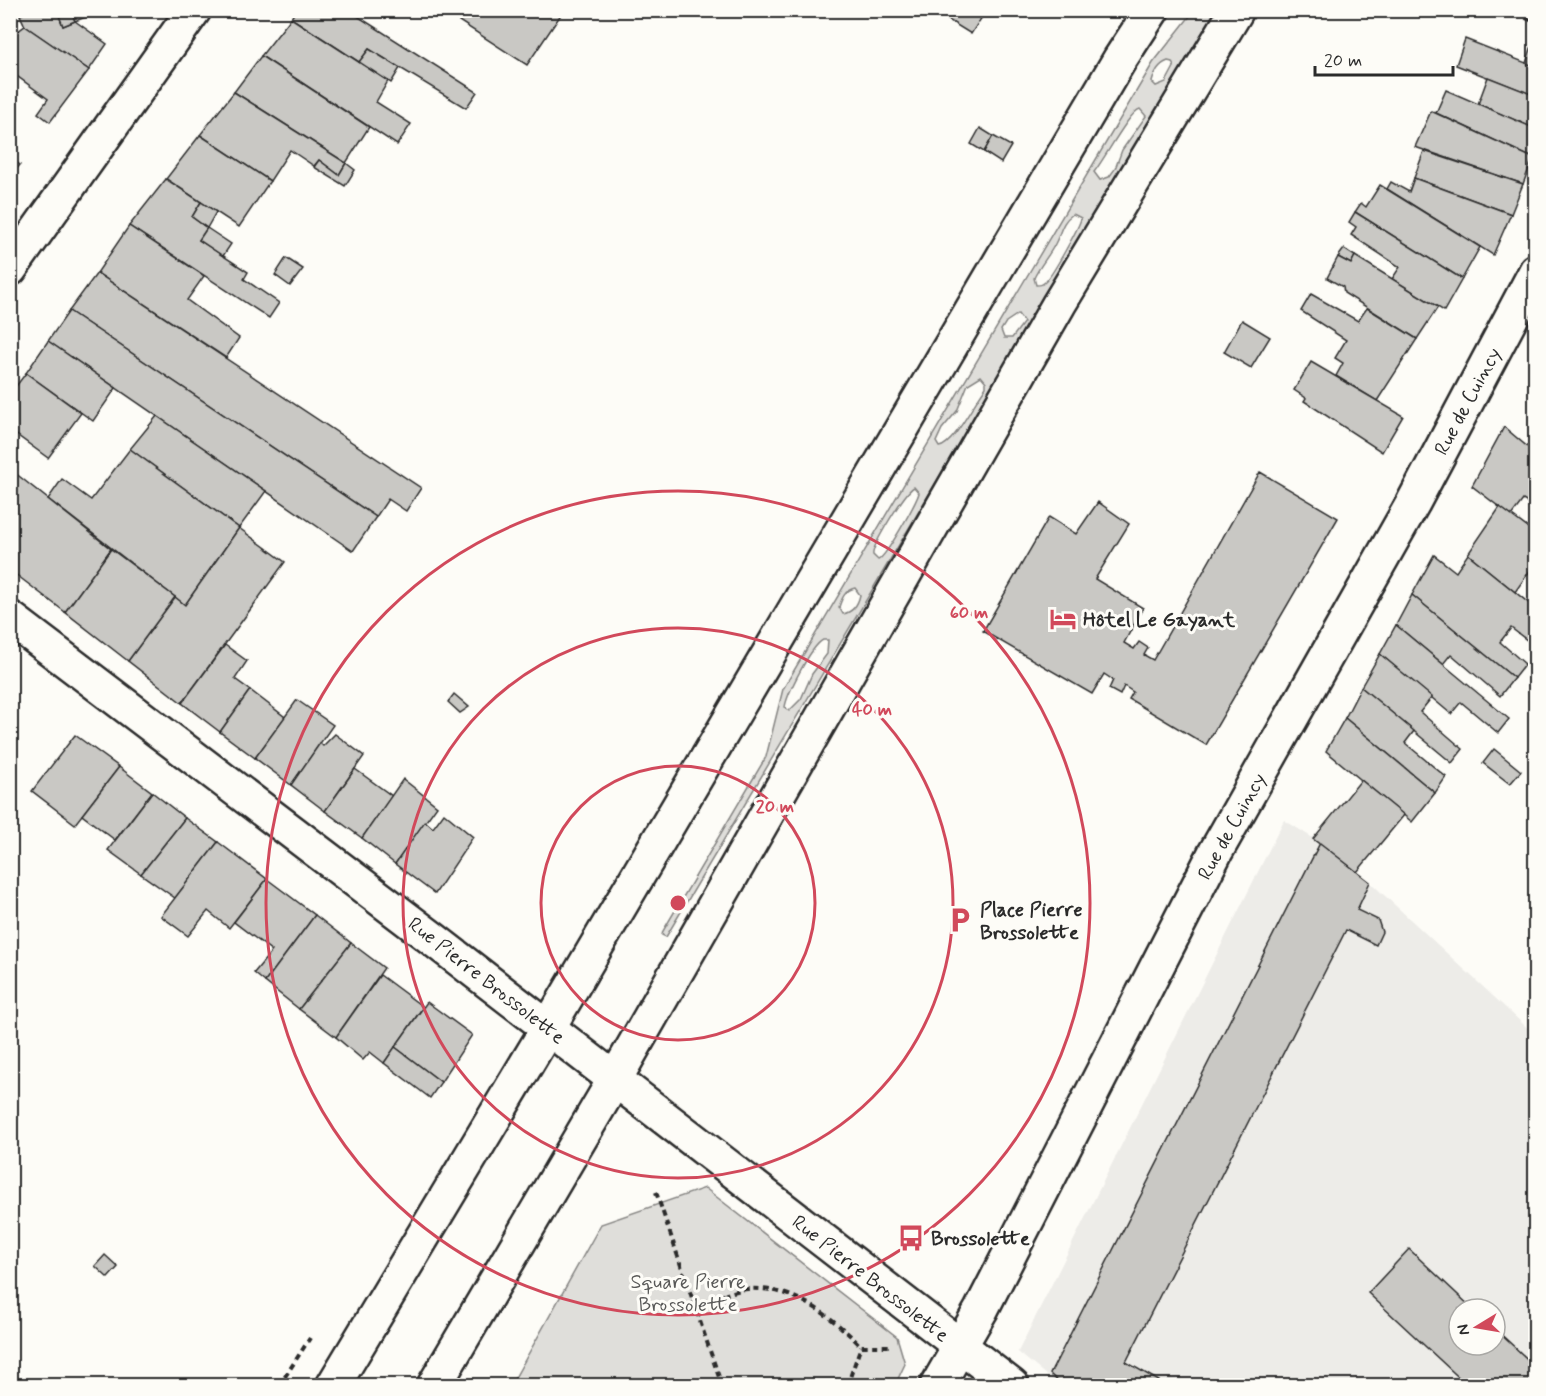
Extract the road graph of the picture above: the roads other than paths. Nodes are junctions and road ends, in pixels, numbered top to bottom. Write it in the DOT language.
graph roads {
  1 [pos="194,10"];
  2 [pos="1152,10"];
  3 [pos="1237,10"];
  4 [pos="10,269"];
  5 [pos="1536,271"];
  6 [pos="10,618"];
  7 [pos="548,1028"];
  8 [pos="615,1079"];
  9 [pos="960,1346"];
  10 [pos="333,1386"];
  11 [pos="434,1386"];
  12 [pos="937,1386"];
  13 [pos="1012,1386"];
  1 -- 4 [label="main road"];
  2 -- 7 [label="main road"];
  3 -- 8 [label="main road"];
  5 -- 9 [label="main road, Rue de Cuincy"];
  6 -- 7 [label="main road, Rue Pierre Brossolette"];
  7 -- 8 [label="main road, Rue Pierre Brossolette"];
  7 -- 10 [label="main road"];
  8 -- 9 [label="main road, Rue Pierre Brossolette"];
  8 -- 11 [label="main road"];
  9 -- 12 [label="main road, Rue de Cuincy"];
  9 -- 13 [label="main road, Rue Pierre Brossolette"];
}
